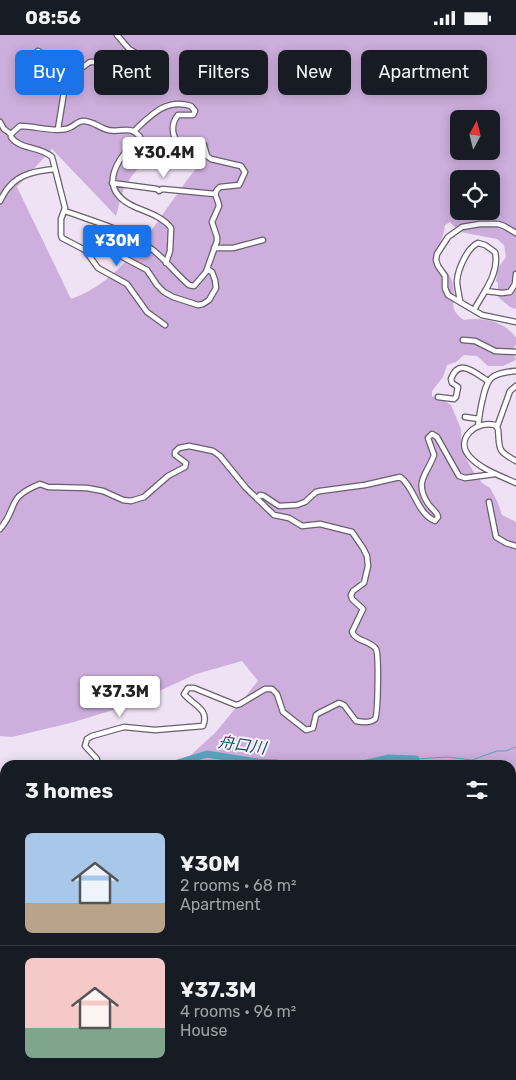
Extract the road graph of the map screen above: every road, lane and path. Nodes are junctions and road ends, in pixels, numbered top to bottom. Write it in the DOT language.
graph roads {
  1 [pos="117,35"];
  2 [pos="0,122"];
  3 [pos="58,129"];
  4 [pos="134,131"];
  5 [pos="11,134"];
  6 [pos="55,169"];
  7 [pos="112,183"];
  8 [pos="215,194"];
  9 [pos="0,201"];
  10 [pos="65,211"];
  11 [pos="516,233"];
  12 [pos="263,239"];
  13 [pos="214,248"];
  14 [pos="116,254"];
  15 [pos="166,263"];
  16 [pos="207,269"];
  17 [pos="516,274"];
  18 [pos="485,291"];
  19 [pos="460,301"];
  20 [pos="474,310"];
  21 [pos="516,321"];
  22 [pos="165,325"];
  23 [pos="463,340"];
  24 [pos="516,352"];
  25 [pos="516,371"];
  26 [pos="488,381"];
  27 [pos="516,386"];
  28 [pos="438,397"];
  29 [pos="465,417"];
  30 [pos="479,419"];
  31 [pos="478,426"];
  32 [pos="497,427"];
  33 [pos="516,461"];
  34 [pos="495,474"];
  35 [pos="516,483"];
  36 [pos="257,499"];
  37 [pos="489,502"];
  38 [pos="0,529"];
  39 [pos="516,545"];
  40 [pos="97,760"];
  41 [pos="396,1080"];
  42 [pos="400,1080"];
  1 -- 3 [label="street"];
  2 -- 5 [label="street"];
  3 -- 4 [label="street"];
  3 -- 5 [label="street"];
  4 -- 7 [label="street"];
  4 -- 8 [label="street"];
  5 -- 6 [label="street"];
  6 -- 9 [label="street"];
  6 -- 10 [label="street"];
  7 -- 8 [label="street"];
  7 -- 15 [label="street"];
  8 -- 13 [label="street"];
  10 -- 15 [label="street"];
  10 -- 22 [label="street"];
  11 -- 19 [label="street"];
  12 -- 13 [label="street"];
  13 -- 16 [label="street"];
  14 -- 16 [label="street"];
  15 -- 16 [label="street"];
  17 -- 18 [label="street"];
  18 -- 19 [label="street"];
  18 -- 20 [label="street"];
  19 -- 20 [label="street"];
  20 -- 21 [label="street"];
  23 -- 24 [label="street"];
  25 -- 26 [label="street"];
  26 -- 28 [label="street"];
  26 -- 30 [label="street"];
  27 -- 32 [label="street"];
  29 -- 30 [label="street"];
  30 -- 31 [label="street"];
  31 -- 32 [label="street"];
  31 -- 34 [label="street"];
  32 -- 33 [label="street"];
  34 -- 35 [label="street"];
  34 -- 36 [label="street"];
  36 -- 38 [label="street"];
  36 -- 40 [label="street"];
  37 -- 39 [label="street"];
  41 -- 42 [label="street"];
}
